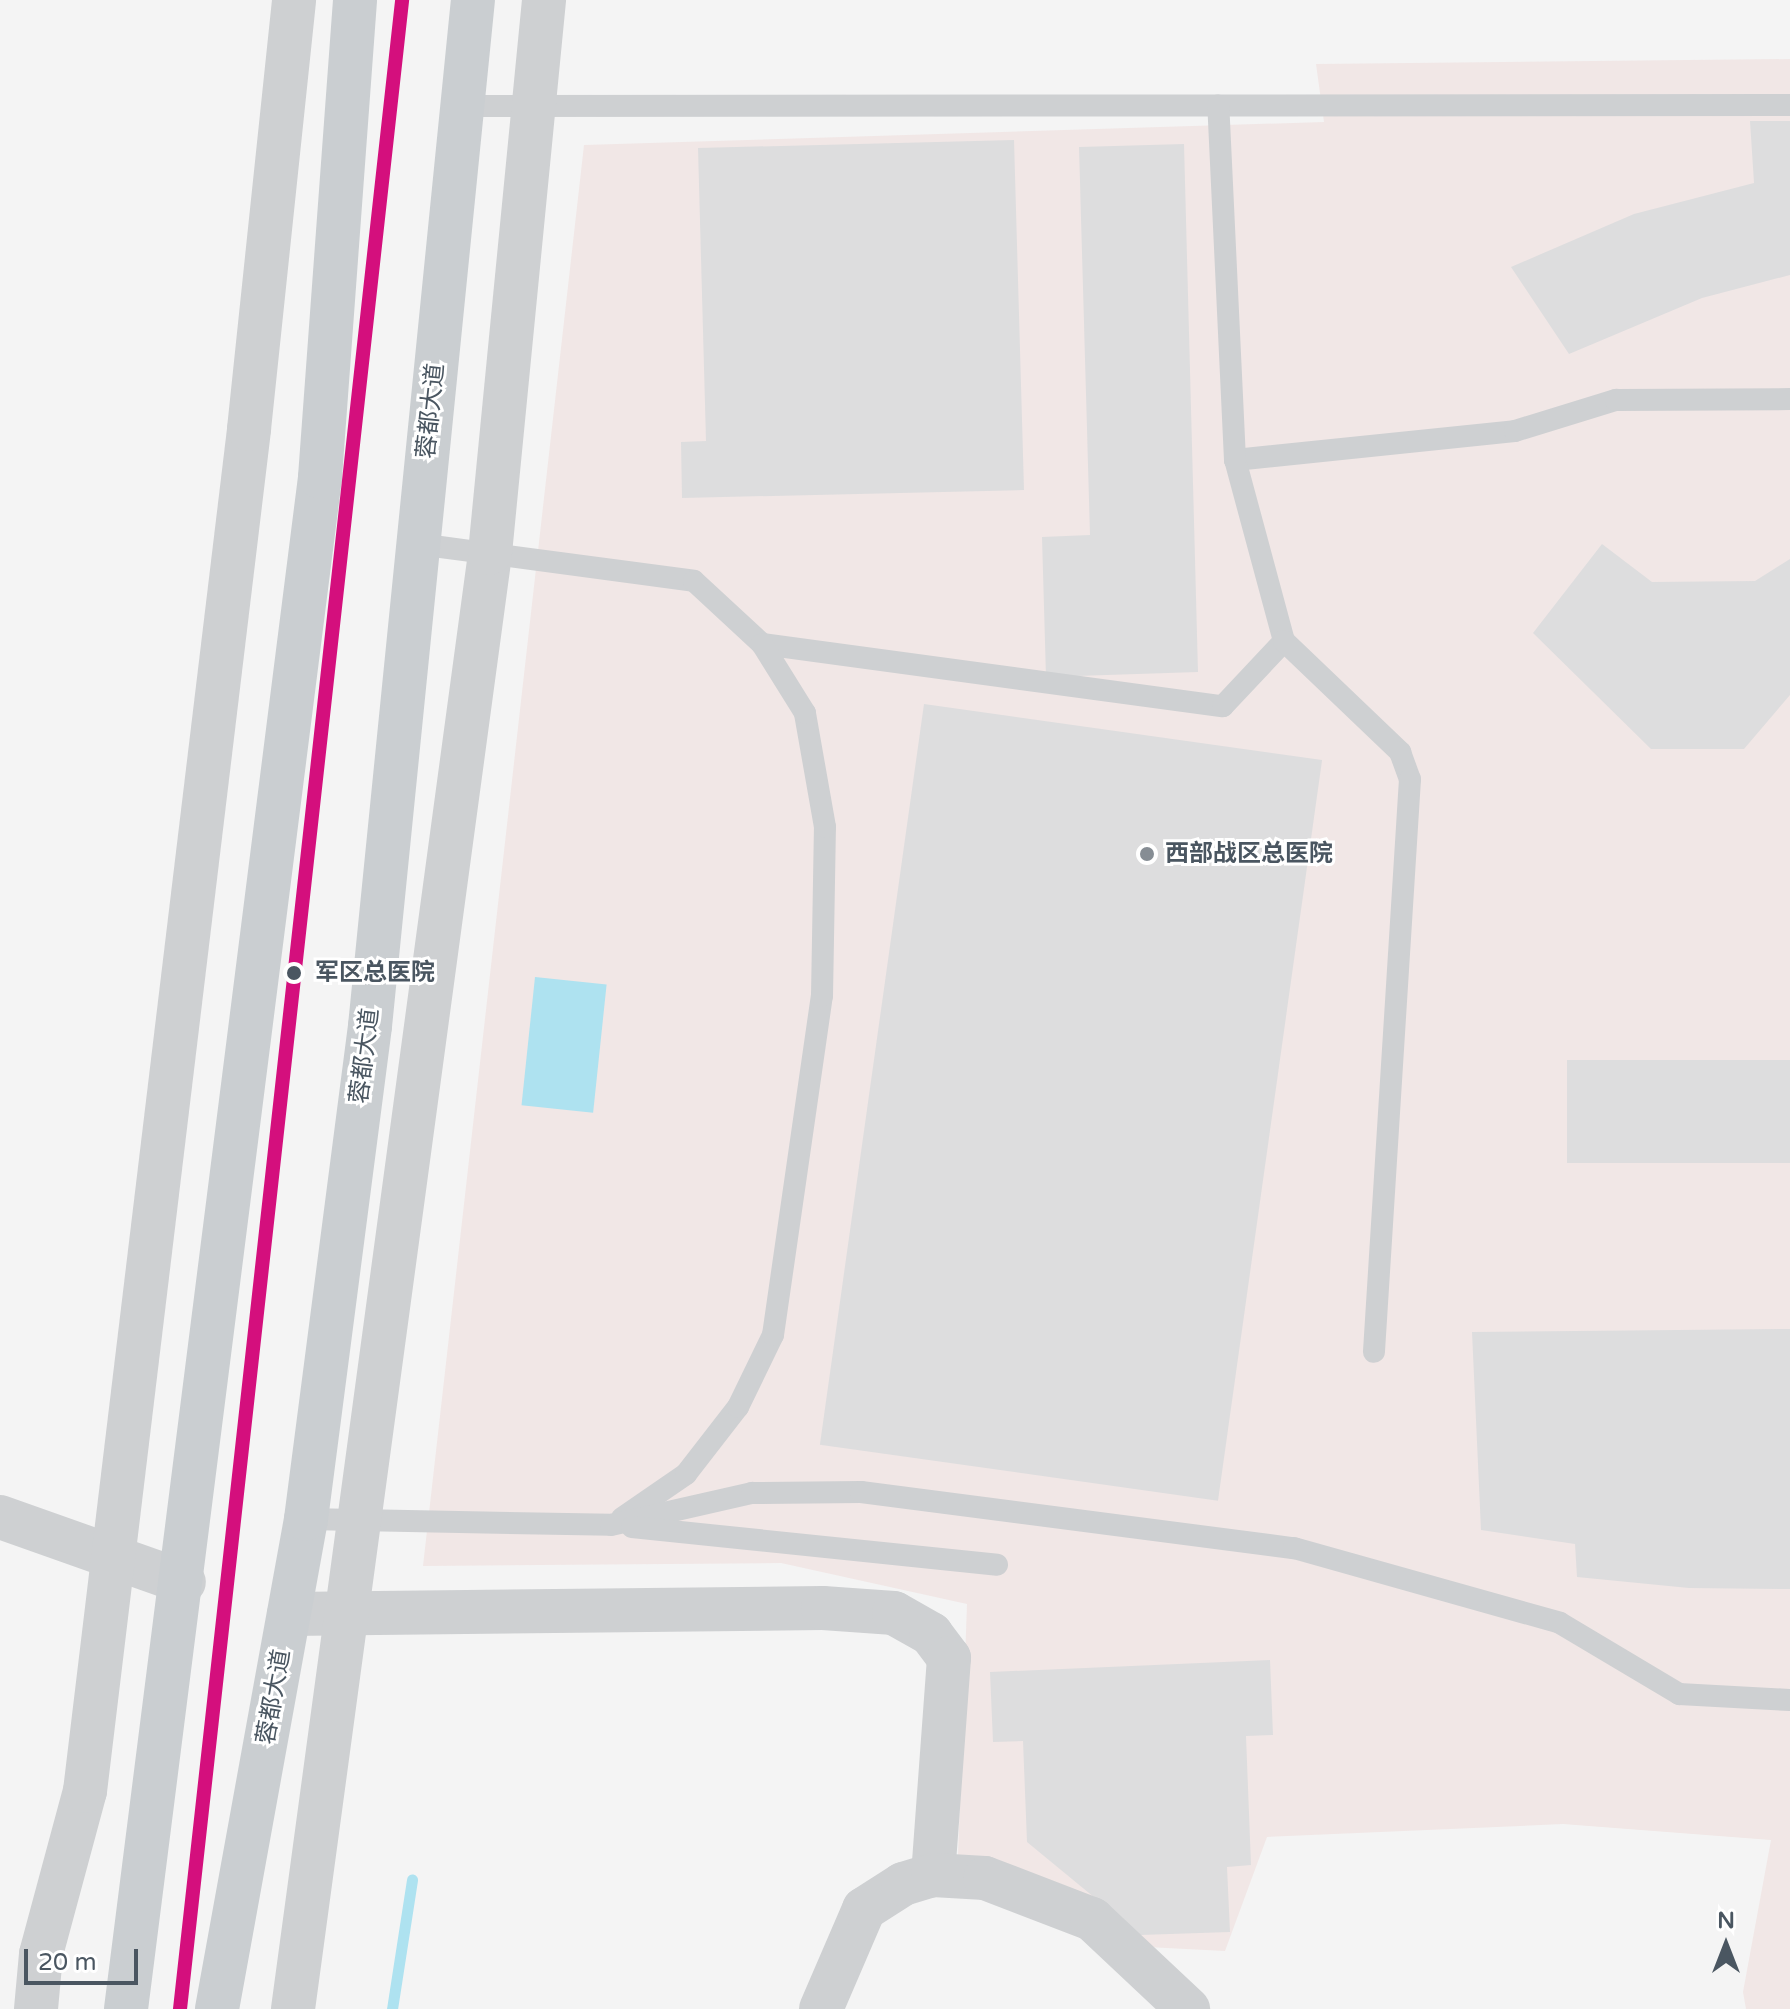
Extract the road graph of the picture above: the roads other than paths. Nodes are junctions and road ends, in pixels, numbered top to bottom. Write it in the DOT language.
graph roads {
  1 [pos="294,0"];
  2 [pos="355,0"];
  3 [pos="473,0"];
  4 [pos="544,0"];
  5 [pos="1218,105"];
  6 [pos="1790,105"];
  7 [pos="462,106"];
  8 [pos="533,106"];
  9 [pos="1790,399"];
  10 [pos="1235,460"];
  11 [pos="418,544"];
  12 [pos="490,553"];
  13 [pos="1284,641"];
  14 [pos="762,644"];
  15 [pos="1374,1352"];
  16 [pos="0,1517"];
  17 [pos="306,1519"];
  18 [pos="359,1523"];
  19 [pos="611,1525"];
  20 [pos="112,1557"];
  21 [pos="997,1565"];
  22 [pos="184,1582"];
  23 [pos="289,1614"];
  24 [pos="344,1616"];
  25 [pos="1790,1700"];
  26 [pos="933,1875"];
  27 [pos="36,2009"];
  28 [pos="126,2009"];
  29 [pos="217,2009"];
  30 [pos="293,2009"];
  31 [pos="821,2009"];
  32 [pos="1188,2009"];
  1 -- 20 [label="street"];
  2 -- 22 [label="main road"];
  3 -- 7 [label="main road, 蓉都大道"];
  4 -- 8 [label="street"];
  5 -- 6 [label="lane"];
  5 -- 8 [label="lane"];
  5 -- 10 [label="lane"];
  7 -- 8 [label="lane"];
  7 -- 11 [label="main road, 蓉都大道"];
  8 -- 12 [label="street"];
  9 -- 10 [label="lane"];
  10 -- 13 [label="lane"];
  11 -- 12 [label="lane"];
  11 -- 17 [label="main road, 蓉都大道"];
  12 -- 14 [label="lane"];
  12 -- 18 [label="street"];
  13 -- 14 [label="lane"];
  13 -- 15 [label="lane"];
  14 -- 19 [label="lane"];
  16 -- 20 [label="street"];
  17 -- 18 [label="lane"];
  17 -- 23 [label="main road, 蓉都大道"];
  18 -- 19 [label="lane"];
  18 -- 24 [label="street"];
  19 -- 21 [label="lane"];
  19 -- 25 [label="lane"];
  20 -- 22 [label="street"];
  20 -- 27 [label="street"];
  22 -- 28 [label="main road"];
  23 -- 24 [label="street"];
  23 -- 29 [label="main road, 蓉都大道"];
  24 -- 26 [label="street"];
  24 -- 30 [label="street"];
  26 -- 31 [label="street"];
  26 -- 32 [label="street"];
}
